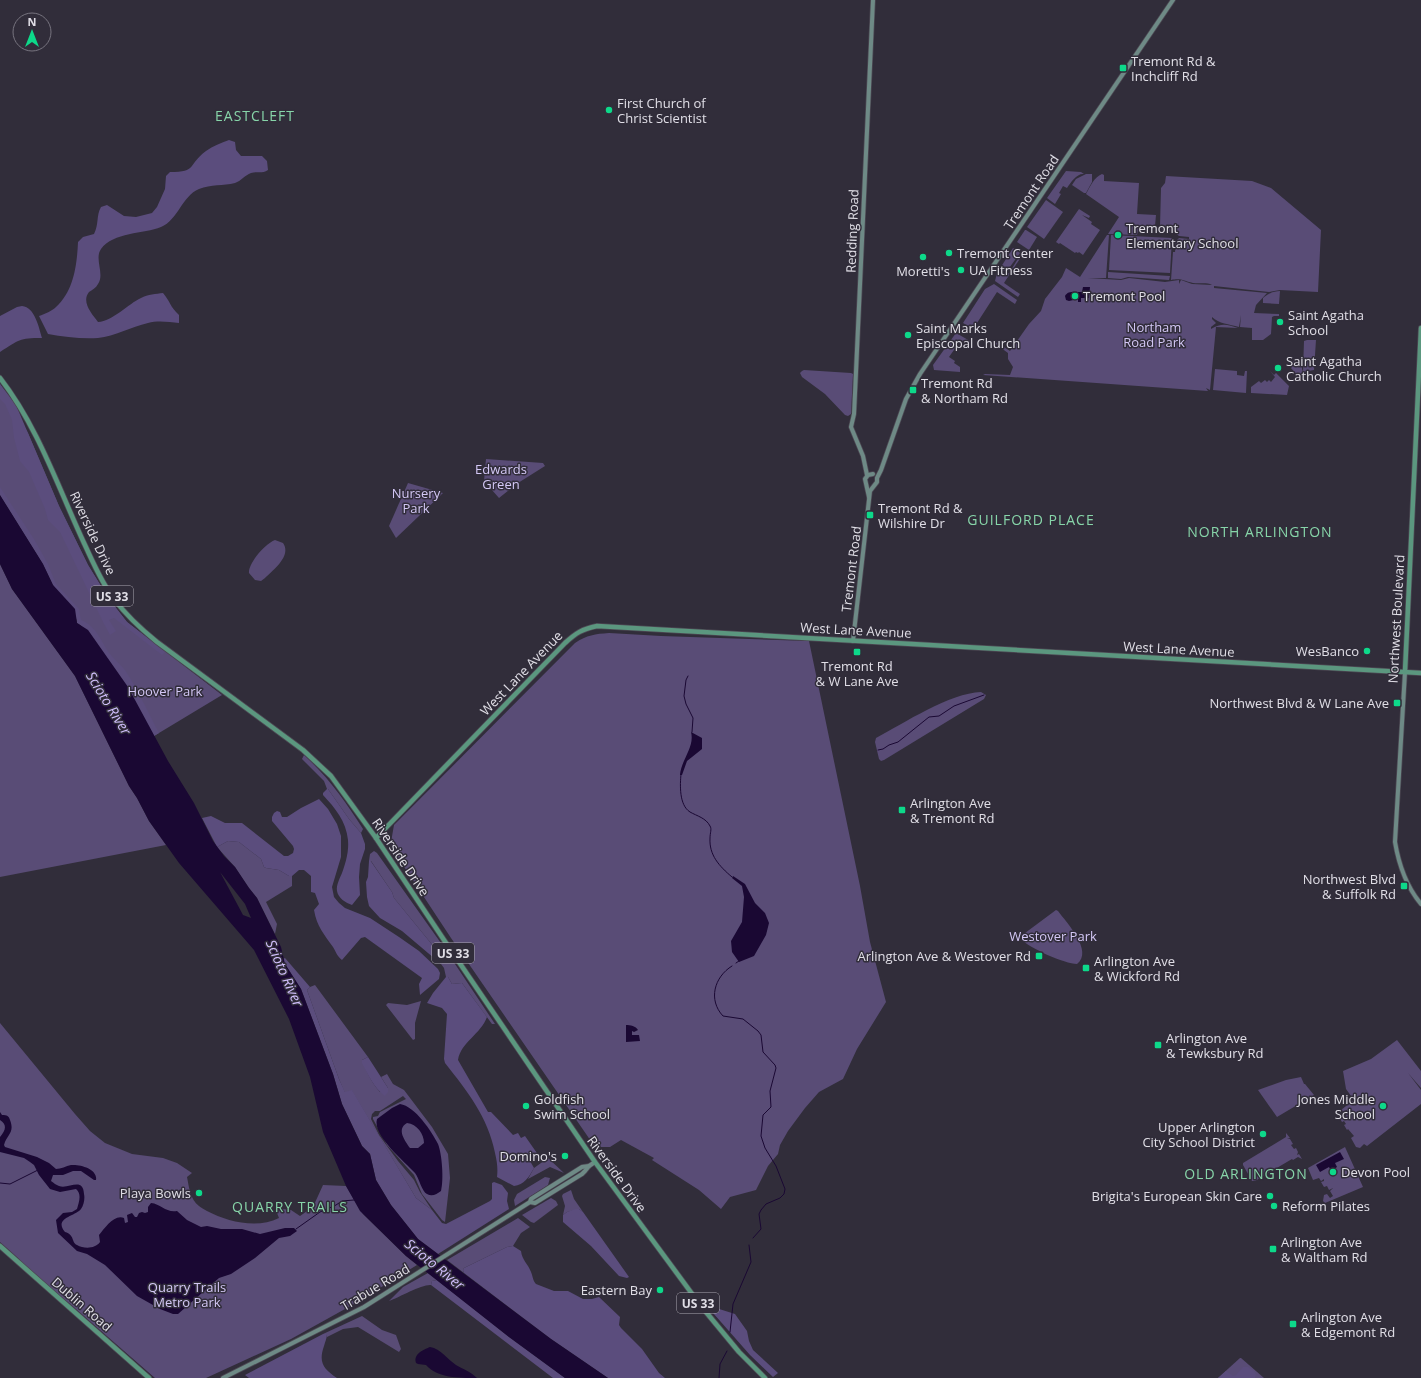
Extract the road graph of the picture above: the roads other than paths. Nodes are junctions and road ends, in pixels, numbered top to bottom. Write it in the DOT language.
graph roads {
  1 [pos="873,0"];
  2 [pos="1173,0"];
  3 [pos="1421,328"];
  4 [pos="0,378"];
  5 [pos="864,461"];
  6 [pos="883,464"];
  7 [pos="873,474"];
  8 [pos="867,475"];
  9 [pos="877,478"];
  10 [pos="867,484"];
  11 [pos="873,485"];
  12 [pos="869,499"];
  13 [pos="852,641"];
  14 [pos="1404,672"];
  15 [pos="1421,673"];
  16 [pos="376,838"];
  17 [pos="1421,904"];
  18 [pos="595,1162"];
  19 [pos="0,1246"];
  20 [pos="149,1378"];
  21 [pos="223,1378"];
  22 [pos="765,1378"];
  1 -- 5 [label="main road, Redding Road"];
  2 -- 6 [label="main road, Tremont Road"];
  3 -- 14 [label="main road, Northwest Boulevard"];
  4 -- 16 [label="main road, Riverside Drive / US 33"];
  5 -- 7 [label="main road, Redding Road"];
  5 -- 8 [label="main road, Redding Road"];
  6 -- 7 [label="main road, Tremont Road"];
  6 -- 9 [label="main road, Tremont Road"];
  7 -- 8 [label="main road"];
  7 -- 9 [label="main road"];
  8 -- 10 [label="main road"];
  9 -- 11 [label="main road"];
  10 -- 11 [label="main road"];
  10 -- 12 [label="main road"];
  11 -- 12 [label="main road"];
  12 -- 13 [label="main road, Tremont Road"];
  13 -- 14 [label="main road, West Lane Avenue"];
  13 -- 16 [label="main road, West Lane Avenue"];
  14 -- 15 [label="main road, West Lane Avenue"];
  14 -- 17 [label="main road, Northwest Boulevard"];
  16 -- 18 [label="main road, Riverside Drive / US 33"];
  18 -- 21 [label="main road, Trabue Road"];
  18 -- 22 [label="main road, Riverside Drive / US 33"];
  19 -- 20 [label="main road, Dublin Road"];
}
